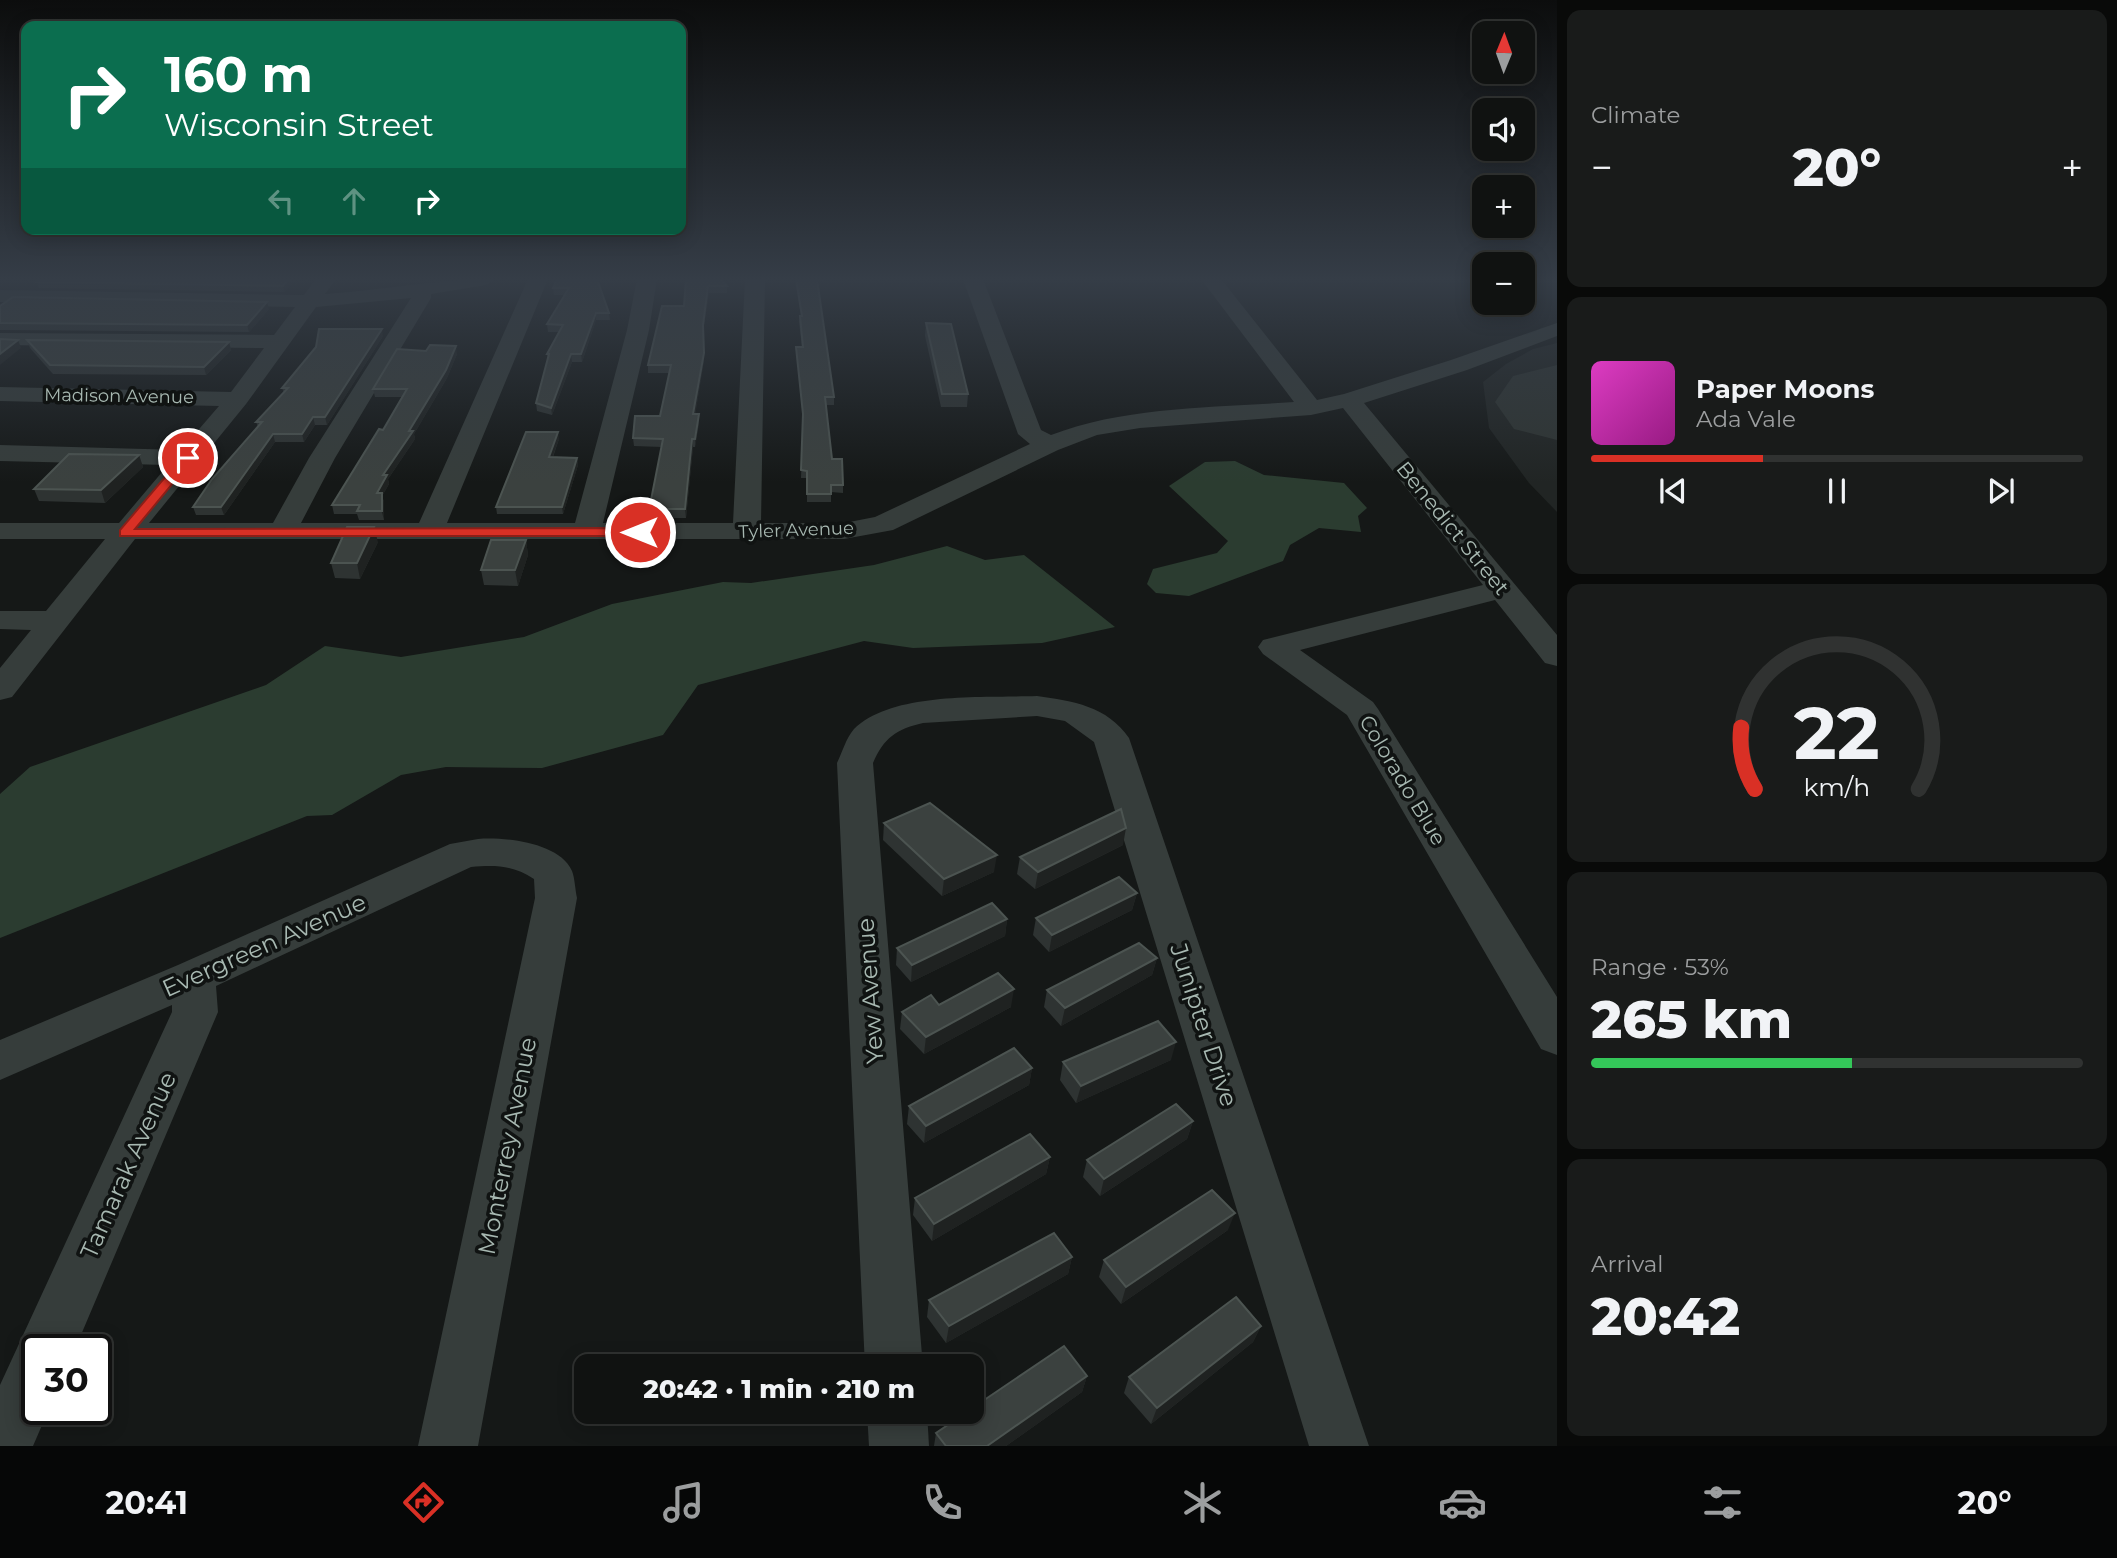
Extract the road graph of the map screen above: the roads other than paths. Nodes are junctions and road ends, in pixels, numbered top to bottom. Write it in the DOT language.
graph roads {
  1 [pos="275,346"];
  2 [pos="391,346"];
  3 [pos="509,346"];
  4 [pos="634,346"];
  5 [pos="753,346"];
  6 [pos="998,346"];
  7 [pos="1263,346"];
  8 [pos="1509,346"];
  9 [pos="0,394"];
  10 [pos="237,399"];
  11 [pos="1349,400"];
  12 [pos="1311,408"];
  13 [pos="1049,445"];
  14 [pos="0,453"];
  15 [pos="188,458"];
  16 [pos="0,531"];
  17 [pos="587,532"];
  18 [pos="747,532"];
  19 [pos="125,533"];
  20 [pos="281,533"];
  21 [pos="428,533"];
  22 [pos="1502,589"];
  23 [pos="0,620"];
  24 [pos="55,621"];
  25 [pos="1557,656"];
  26 [pos="0,690"];
  27 [pos="980,709"];
  28 [pos="532,857"];
  29 [pos="194,978"];
  30 [pos="1557,1035"];
  31 [pos="0,1061"];
  32 [pos="53,1334"];
  33 [pos="893,1354"];
  34 [pos="21,1406"];
  35 [pos="898,1424"];
  36 [pos="3,1446"];
  37 [pos="448,1446"];
  38 [pos="899,1446"];
  39 [pos="1339,1446"];
  1 -- 10 [label="street"];
  2 -- 20 [label="street"];
  3 -- 21 [label="street"];
  4 -- 17 [label="street"];
  5 -- 18 [label="street"];
  6 -- 13 [label="street"];
  7 -- 12 [label="street"];
  8 -- 11 [label="street, Tyler Avenue"];
  9 -- 10 [label="street, Madison Avenue"];
  10 -- 15 [label="street"];
  11 -- 12 [label="street, Tyler Avenue"];
  11 -- 22 [label="street, Benedict Street"];
  12 -- 13 [label="street, Tyler Avenue"];
  13 -- 18 [label="street, Tyler Avenue"];
  14 -- 15 [label="street"];
  15 -- 19 [label="street"];
  16 -- 19 [label="street, Tyler Avenue"];
  17 -- 18 [label="street, Tyler Avenue"];
  17 -- 21 [label="street, Tyler Avenue"];
  19 -- 20 [label="street, Tyler Avenue"];
  19 -- 24 [label="street"];
  20 -- 21 [label="street, Tyler Avenue"];
  22 -- 25 [label="street, Benedict Street"];
  22 -- 30 [label="street, Colorado Blue"];
  23 -- 24 [label="street"];
  24 -- 26 [label="street"];
  27 -- 33 [label="street, Yew Avenue"];
  27 -- 39 [label="street, Junipter Drive"];
  28 -- 29 [label="street, Evergreen Avenue"];
  28 -- 37 [label="street, Monterrey Avenue"];
  29 -- 31 [label="street, Evergreen Avenue"];
  29 -- 32 [label="street, Tamarak Avenue"];
  34 -- 36 [label="street"];
  35 -- 38 [label="street"];
}
